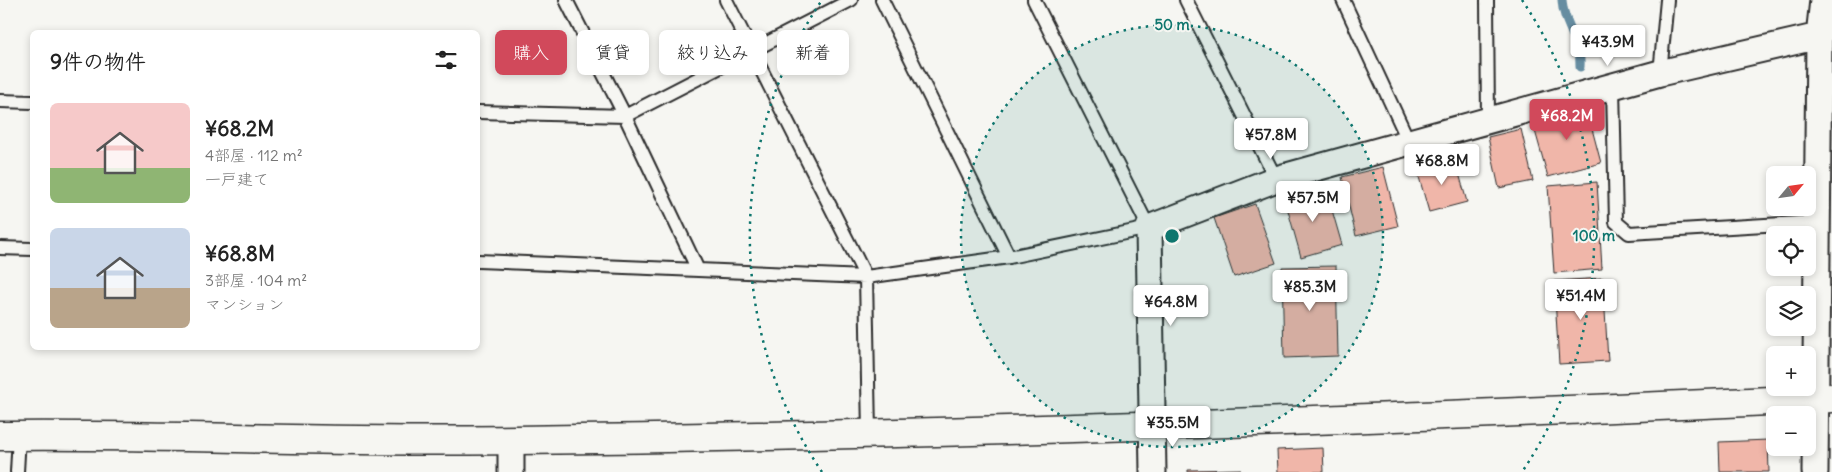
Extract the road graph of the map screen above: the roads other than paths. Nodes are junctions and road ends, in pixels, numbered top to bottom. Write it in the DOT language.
graph roads {
  1 [pos="566,0"];
  2 [pos="726,0"];
  3 [pos="851,0"];
  4 [pos="882,0"];
  5 [pos="1034,0"];
  6 [pos="1186,0"];
  7 [pos="1343,0"];
  8 [pos="1487,0"];
  9 [pos="1667,0"];
  10 [pos="1823,0"];
  11 [pos="742,30"];
  12 [pos="1819,36"];
  13 [pos="767,42"];
  14 [pos="1660,74"];
  15 [pos="704,75"];
  16 [pos="765,75"];
  17 [pos="1612,86"];
  18 [pos="0,101"];
  19 [pos="30,102"];
  20 [pos="480,112"];
  21 [pos="625,116"];
  22 [pos="1488,121"];
  23 [pos="1409,142"];
  24 [pos="1276,179"];
  25 [pos="1816,222"];
  26 [pos="1150,228"];
  27 [pos="0,248"];
  28 [pos="30,249"];
  29 [pos="1009,257"];
  30 [pos="480,261"];
  31 [pos="698,270"];
  32 [pos="866,277"];
  33 [pos="1823,398"];
  34 [pos="1152,426"];
  35 [pos="869,433"];
  36 [pos="9,436"];
  37 [pos="511,440"];
  38 [pos="17,472"];
  39 [pos="511,472"];
  40 [pos="1153,472"];
  41 [pos="1815,472"];
  1 -- 21 [label="lane"];
  2 -- 11 [label="lane"];
  3 -- 13 [label="lane"];
  4 -- 29 [label="lane"];
  5 -- 26 [label="lane"];
  6 -- 24 [label="lane"];
  7 -- 23 [label="lane"];
  8 -- 22 [label="lane"];
  9 -- 14 [label="lane"];
  10 -- 12 [label="street"];
  12 -- 14 [label="street"];
  12 -- 25 [label="street"];
  14 -- 17 [label="street"];
  15 -- 21 [label="lane"];
  16 -- 32 [label="lane"];
  17 -- 22 [label="street"];
  17 -- 25 [label="lane"];
  18 -- 19 [label="lane"];
  20 -- 21 [label="lane"];
  21 -- 31 [label="lane"];
  22 -- 23 [label="street"];
  23 -- 24 [label="street"];
  24 -- 26 [label="street"];
  25 -- 33 [label="street"];
  26 -- 29 [label="lane"];
  26 -- 34 [label="street"];
  27 -- 28 [label="lane"];
  29 -- 32 [label="lane"];
  30 -- 31 [label="lane"];
  31 -- 32 [label="lane"];
  32 -- 35 [label="lane"];
  33 -- 34 [label="street"];
  33 -- 41 [label="street"];
  34 -- 35 [label="street"];
  34 -- 40 [label="street"];
  35 -- 37 [label="street"];
  36 -- 37 [label="street"];
  36 -- 38 [label="lane"];
  37 -- 39 [label="street"];
}
